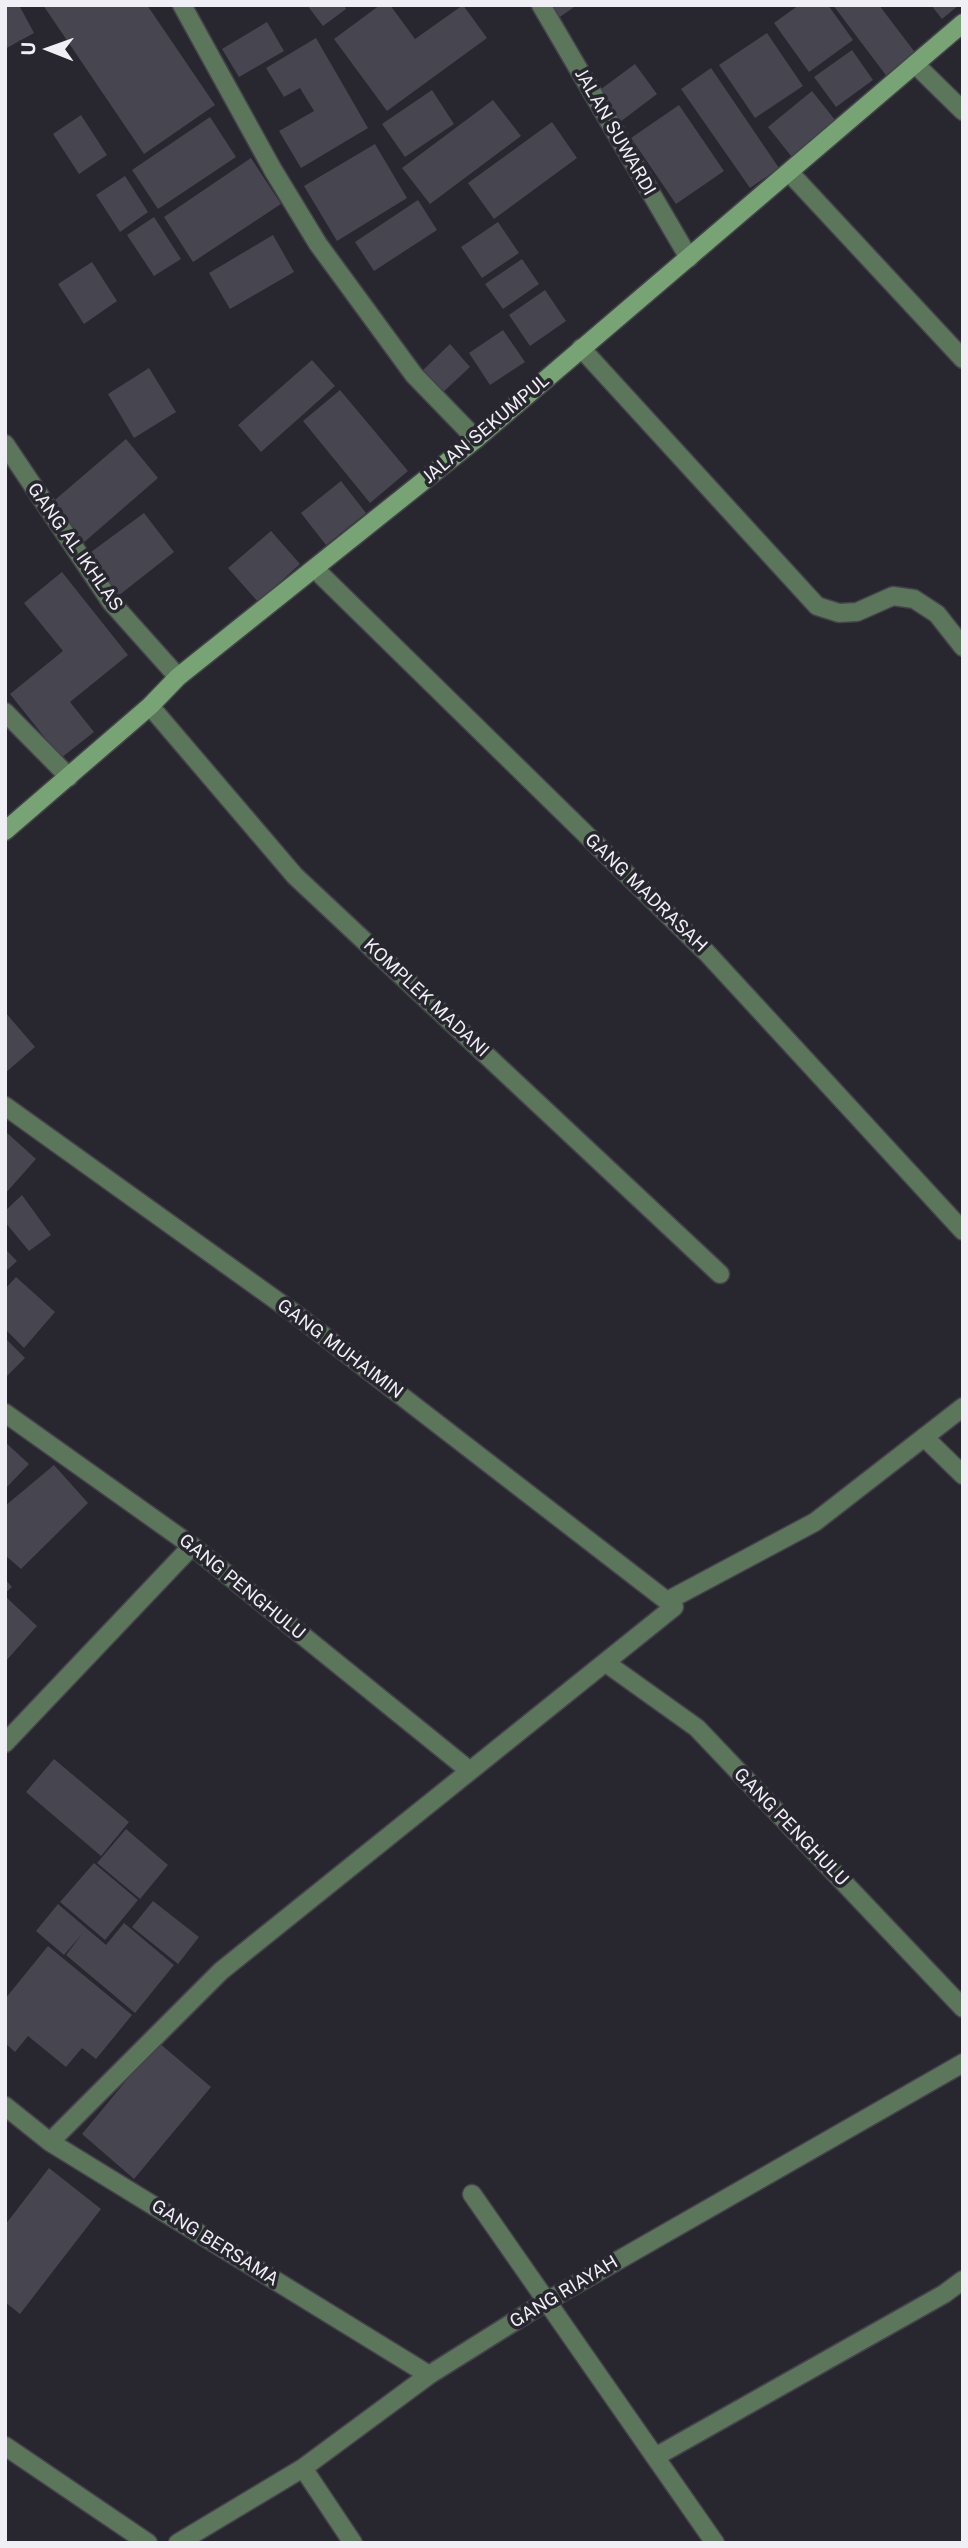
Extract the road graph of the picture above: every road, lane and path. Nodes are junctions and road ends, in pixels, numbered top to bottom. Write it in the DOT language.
graph roads {
  1 [pos="182,5"];
  2 [pos="541,5"];
  3 [pos="963,23"];
  4 [pos="915,64"];
  5 [pos="963,111"];
  6 [pos="789,172"];
  7 [pos="689,258"];
  8 [pos="581,348"];
  9 [pos="963,359"];
  10 [pos="476,439"];
  11 [pos="5,444"];
  12 [pos="315,569"];
  13 [pos="963,647"];
  14 [pos="178,677"];
  15 [pos="150,706"];
  16 [pos="5,712"];
  17 [pos="69,776"];
  18 [pos="5,831"];
  19 [pos="5,1106"];
  20 [pos="963,1231"];
  21 [pos="720,1274"];
  22 [pos="963,1407"];
  23 [pos="5,1413"];
  24 [pos="924,1437"];
  25 [pos="963,1475"];
  26 [pos="192,1546"];
  27 [pos="667,1601"];
  28 [pos="606,1662"];
  29 [pos="5,1743"];
  30 [pos="470,1771"];
  31 [pos="963,2008"];
  32 [pos="963,2063"];
  33 [pos="5,2106"];
  34 [pos="50,2142"];
  35 [pos="472,2194"];
  36 [pos="963,2280"];
  37 [pos="547,2301"];
  38 [pos="429,2375"];
  39 [pos="5,2446"];
  40 [pos="655,2456"];
  41 [pos="303,2468"];
  42 [pos="148,2543"];
  43 [pos="178,2543"];
  44 [pos="353,2543"];
  45 [pos="715,2543"];
  1 -- 10 [label="street"];
  2 -- 7 [label="street, JALAN SUWARDI"];
  3 -- 4 [label="main road, JALAN SEKUMPUL"];
  4 -- 5 [label="street"];
  4 -- 6 [label="main road, JALAN SEKUMPUL"];
  6 -- 7 [label="main road, JALAN SEKUMPUL"];
  6 -- 9 [label="street"];
  7 -- 8 [label="main road, JALAN SEKUMPUL"];
  8 -- 10 [label="main road, JALAN SEKUMPUL"];
  8 -- 13 [label="street"];
  10 -- 12 [label="main road, JALAN SEKUMPUL"];
  11 -- 14 [label="street, GANG AL IKHLAS"];
  12 -- 14 [label="main road, JALAN SEKUMPUL"];
  12 -- 20 [label="street, GANG MADRASAH"];
  14 -- 15 [label="main road, JALAN SEKUMPUL"];
  15 -- 17 [label="main road, JALAN SEKUMPUL"];
  15 -- 21 [label="street, KOMPLEK MADANI"];
  16 -- 17 [label="street"];
  17 -- 18 [label="main road, JALAN SEKUMPUL"];
  19 -- 27 [label="street, GANG MUHAIMIN"];
  22 -- 24 [label="street"];
  23 -- 26 [label="street, GANG PENGHULU"];
  24 -- 25 [label="street"];
  24 -- 27 [label="street"];
  26 -- 29 [label="street"];
  26 -- 30 [label="street, GANG PENGHULU"];
  27 -- 28 [label="street"];
  28 -- 30 [label="street"];
  28 -- 31 [label="street, GANG PENGHULU"];
  30 -- 34 [label="street"];
  32 -- 37 [label="street, GANG RIAYAH"];
  33 -- 34 [label="street, GANG BERSAMA"];
  34 -- 38 [label="street, GANG BERSAMA"];
  35 -- 37 [label="street"];
  36 -- 40 [label="street"];
  37 -- 38 [label="street, GANG RIAYAH"];
  37 -- 40 [label="street"];
  38 -- 41 [label="street, GANG RIAYAH"];
  39 -- 42 [label="street"];
  40 -- 45 [label="street"];
  41 -- 43 [label="street, GANG RIAYAH"];
  41 -- 44 [label="street"];
}
